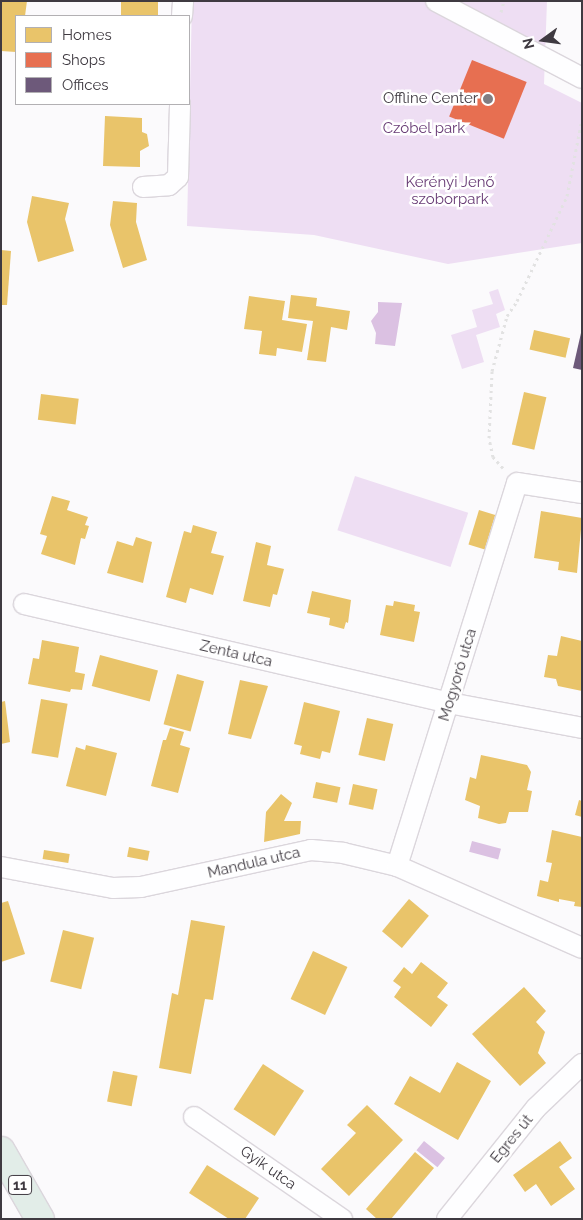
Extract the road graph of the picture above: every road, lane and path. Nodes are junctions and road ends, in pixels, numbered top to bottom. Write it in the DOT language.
graph roads {
  1 [pos="183,1"];
  2 [pos="436,1"];
  3 [pos="182,15"];
  4 [pos="582,78"];
  5 [pos="180,105"];
  6 [pos="582,119"];
  7 [pos="143,187"];
  8 [pos="516,483"];
  9 [pos="582,493"];
  10 [pos="24,604"];
  11 [pos="449,703"];
  12 [pos="582,728"];
  13 [pos="397,866"];
  14 [pos="1,867"];
  15 [pos="582,948"];
  16 [pos="582,1064"];
  17 [pos="194,1116"];
  18 [pos="1,1151"];
  19 [pos="40,1219"];
  20 [pos="342,1219"];
  21 [pos="448,1219"];
  1 -- 3 [label="street"];
  2 -- 4 [label="street"];
  5 -- 7 [label="street"];
  6 -- 8 [label="path"];
  8 -- 9 [label="street"];
  8 -- 11 [label="street, Mogyoró utca"];
  10 -- 11 [label="street, Zenta utca"];
  11 -- 12 [label="street, Zenta utca"];
  11 -- 13 [label="street, Mogyoró utca"];
  13 -- 14 [label="street, Mandula utca"];
  13 -- 15 [label="street, Mandula utca"];
  16 -- 21 [label="street, Egres út"];
  17 -- 20 [label="street, Gyík utca"];
  18 -- 19 [label="main road, 11"];
}
